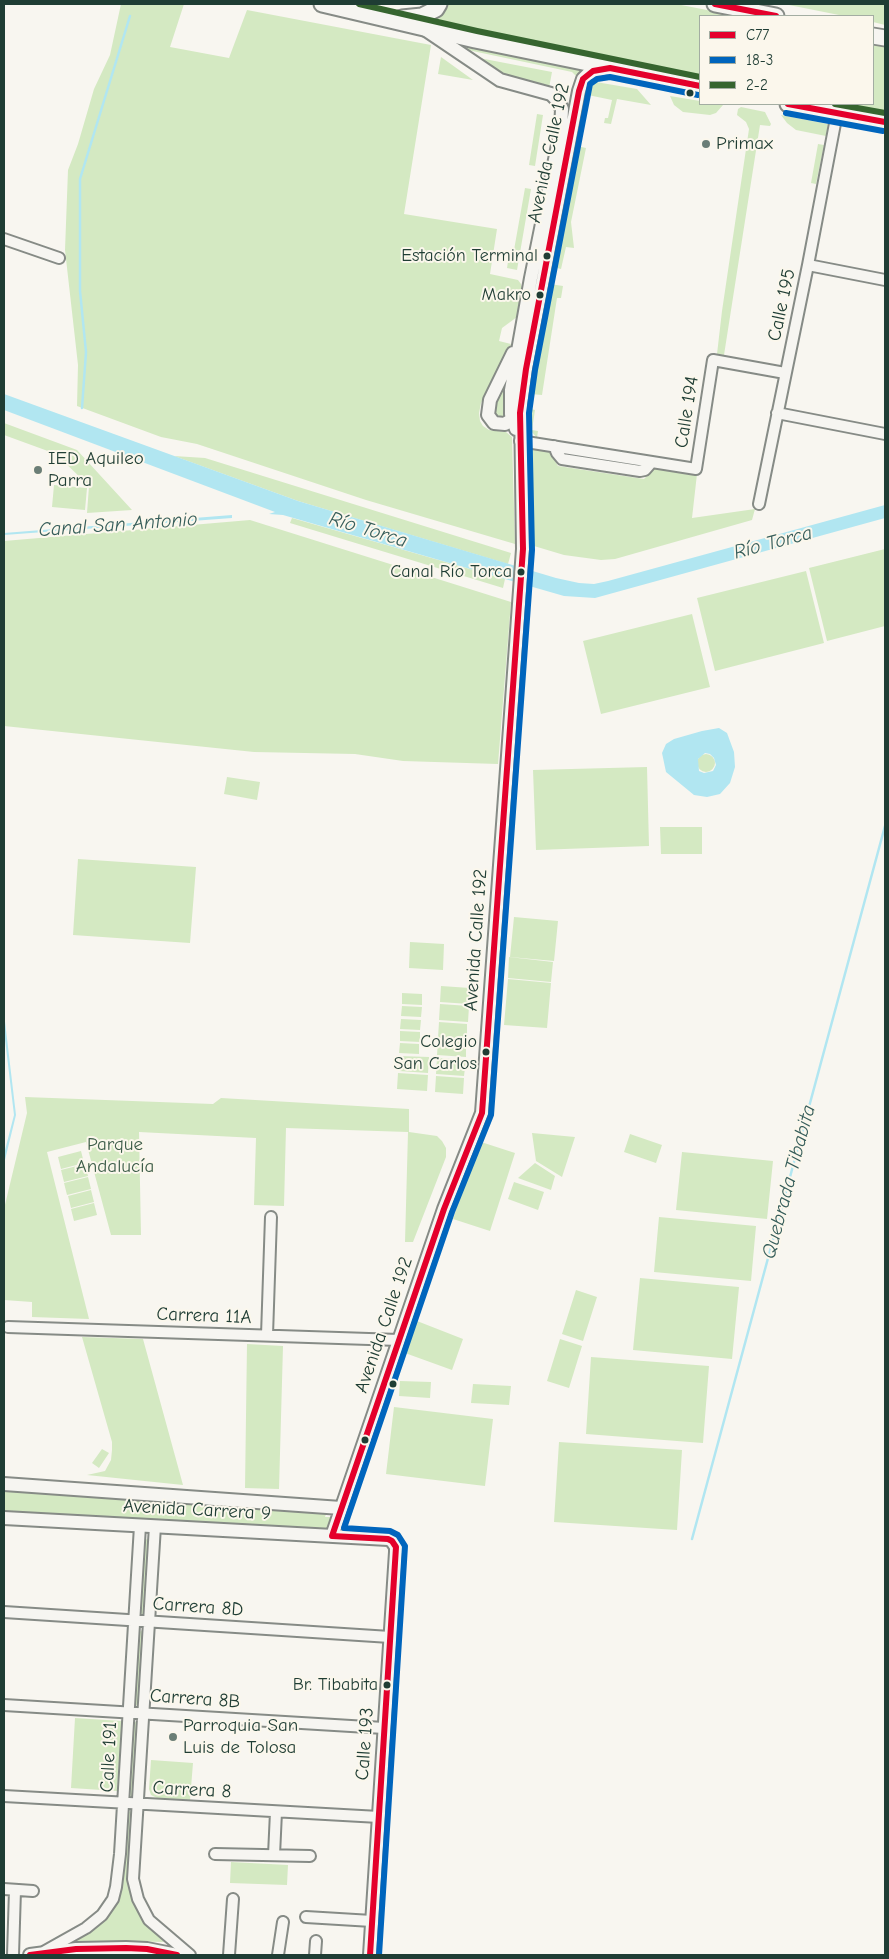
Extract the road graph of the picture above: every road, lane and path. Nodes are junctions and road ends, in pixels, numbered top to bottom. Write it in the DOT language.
graph roads {
  1 [pos="322,4"];
  2 [pos="439,4"];
  3 [pos="715,4"];
  4 [pos="771,15"];
  5 [pos="385,18"];
  6 [pos="422,27"];
  7 [pos="610,68"];
  8 [pos="699,86"];
  9 [pos="793,105"];
  10 [pos="837,113"];
  11 [pos="885,122"];
  12 [pos="4,240"];
  13 [pos="59,258"];
  14 [pos="808,265"];
  15 [pos="537,279"];
  16 [pos="885,280"];
  17 [pos="519,339"];
  18 [pos="785,373"];
  19 [pos="520,405"];
  20 [pos="777,413"];
  21 [pos="512,419"];
  22 [pos="885,434"];
  23 [pos="520,441"];
  24 [pos="759,504"];
  25 [pos="270,1217"];
  26 [pos="8,1327"];
  27 [pos="266,1335"];
  28 [pos="399,1340"];
  29 [pos="4,1484"];
  30 [pos="341,1508"];
  31 [pos="4,1518"];
  32 [pos="140,1526"];
  33 [pos="155,1526"];
  34 [pos="332,1536"];
  35 [pos="388,1540"];
  36 [pos="4,1612"];
  37 [pos="135,1620"];
  38 [pos="149,1621"];
  39 [pos="390,1637"];
  40 [pos="4,1705"];
  41 [pos="129,1712"];
  42 [pos="143,1713"];
  43 [pos="384,1728"];
  44 [pos="4,1796"];
  45 [pos="124,1803"];
  46 [pos="137,1804"];
  47 [pos="276,1812"];
  48 [pos="379,1817"];
  49 [pos="216,1854"];
  50 [pos="274,1855"];
  51 [pos="310,1856"];
  52 [pos="4,1889"];
  53 [pos="15,1890"];
  54 [pos="32,1891"];
  55 [pos="233,1899"];
  56 [pos="306,1917"];
  57 [pos="372,1921"];
  58 [pos="283,1922"];
  59 [pos="316,1941"];
  60 [pos="36,1954"];
  61 [pos="13,1955"];
  62 [pos="177,1955"];
  63 [pos="190,1955"];
  64 [pos="229,1955"];
  65 [pos="278,1955"];
  66 [pos="315,1955"];
  67 [pos="370,1955"];
  1 -- 5 [label="highway"];
  2 -- 5 [label="highway"];
  3 -- 4 [label="highway"];
  5 -- 6 [label="highway"];
  6 -- 7 [label="highway"];
  6 -- 15 [label="main road, Avenida Calle 192"];
  7 -- 8 [label="highway"];
  7 -- 15 [label="main road, Avenida Calle 192"];
  9 -- 10 [label="highway"];
  10 -- 11 [label="highway"];
  10 -- 14 [label="street, Calle 195"];
  12 -- 13 [label="street"];
  14 -- 16 [label="street"];
  14 -- 18 [label="street, Calle 195"];
  15 -- 17 [label="main road, Avenida Calle 192"];
  15 -- 19 [label="main road, Avenida Calle 192"];
  17 -- 21 [label="main road, Avenida Calle 192"];
  17 -- 21 [label="main road"];
  18 -- 20 [label="street, Calle 195"];
  18 -- 23 [label="street, Calle 194"];
  19 -- 21 [label="main road"];
  19 -- 23 [label="main road, Avenida Calle 192"];
  20 -- 22 [label="street"];
  20 -- 24 [label="street, Calle 195"];
  21 -- 23 [label="main road, Avenida Calle 192"];
  23 -- 28 [label="main road, Avenida Calle 192"];
  25 -- 27 [label="street"];
  26 -- 27 [label="street, Carrera 11A"];
  27 -- 28 [label="street, Carrera 11A"];
  28 -- 30 [label="main road, Avenida Calle 192"];
  29 -- 30 [label="main road, Avenida Carrera 9"];
  30 -- 34 [label="main road, Avenida Calle 192"];
  31 -- 32 [label="main road, Avenida Carrera 9"];
  32 -- 33 [label="main road, Avenida Carrera 9"];
  32 -- 37 [label="street, Calle 191"];
  33 -- 34 [label="main road, Avenida Carrera 9"];
  33 -- 38 [label="street, Calle 191"];
  34 -- 35 [label="main road, Avenida Carrera 9"];
  35 -- 39 [label="main road, Calle 193"];
  36 -- 37 [label="street, Carrera 8D"];
  37 -- 38 [label="street, Carrera 8D"];
  37 -- 41 [label="street, Calle 191"];
  38 -- 39 [label="street, Carrera 8D"];
  38 -- 42 [label="street, Calle 191"];
  39 -- 43 [label="main road, Calle 193"];
  40 -- 41 [label="street, Carrera 8B"];
  41 -- 42 [label="street, Carrera 8B"];
  41 -- 45 [label="street, Calle 191"];
  42 -- 43 [label="street, Carrera 8B"];
  42 -- 46 [label="street, Calle 191"];
  43 -- 48 [label="main road, Calle 193"];
  44 -- 45 [label="street, Carrera 8"];
  45 -- 46 [label="street, Carrera 8"];
  45 -- 60 [label="street, Calle 191"];
  46 -- 47 [label="street, Carrera 8"];
  46 -- 63 [label="street, Calle 191"];
  47 -- 48 [label="street, Carrera 8"];
  47 -- 50 [label="street"];
  48 -- 57 [label="main road, Calle 193"];
  49 -- 50 [label="street"];
  50 -- 51 [label="street"];
  52 -- 53 [label="street"];
  53 -- 54 [label="street"];
  53 -- 61 [label="street"];
  55 -- 64 [label="street"];
  56 -- 57 [label="street"];
  57 -- 67 [label="main road, Calle 193"];
  58 -- 65 [label="street"];
  59 -- 66 [label="street"];
  60 -- 62 [label="main road"];
}
